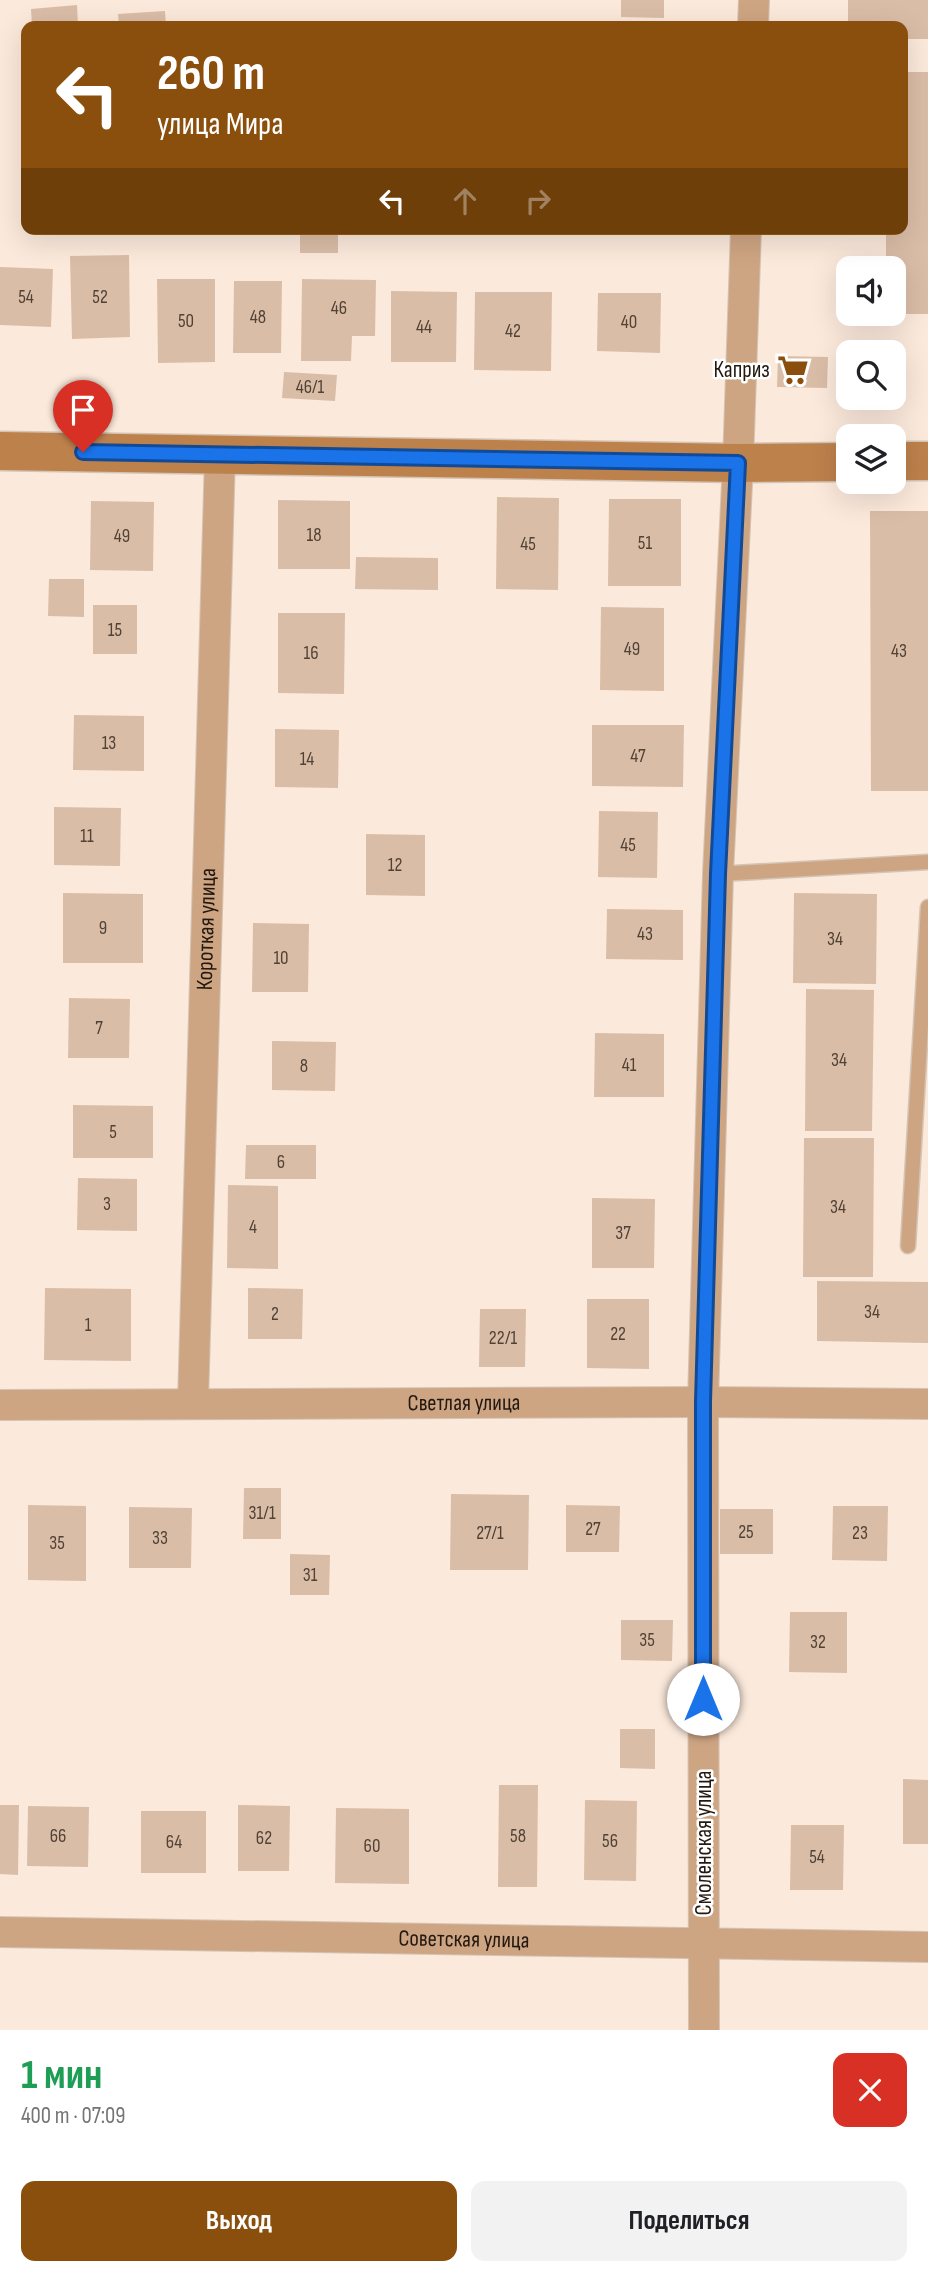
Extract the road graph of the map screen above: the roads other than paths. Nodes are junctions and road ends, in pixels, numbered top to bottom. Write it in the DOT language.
graph roads {
  1 [pos="754,0"];
  2 [pos="753,21"];
  3 [pos="746,235"];
  4 [pos="0,451"];
  5 [pos="220,455"];
  6 [pos="906,461"];
  7 [pos="928,461"];
  8 [pos="836,462"];
  9 [pos="738,463"];
  10 [pos="928,862"];
  11 [pos="718,874"];
  12 [pos="928,907"];
  13 [pos="908,1246"];
  14 [pos="703,1402"];
  15 [pos="194,1403"];
  16 [pos="928,1404"];
  17 [pos="0,1405"];
  18 [pos="0,1932"];
  19 [pos="704,1942"];
  20 [pos="928,1947"];
  21 [pos="704,2030"];
  1 -- 2 [label="street"];
  3 -- 9 [label="street, Смоленская улица"];
  4 -- 5 [label="street"];
  5 -- 9 [label="street"];
  5 -- 15 [label="street, Короткая улица"];
  6 -- 7 [label="street"];
  8 -- 9 [label="street"];
  9 -- 11 [label="street, Смоленская улица"];
  10 -- 11 [label="lane"];
  11 -- 14 [label="street, Смоленская улица"];
  12 -- 13 [label="lane"];
  14 -- 15 [label="street, Светлая улица"];
  14 -- 16 [label="street, Светлая улица"];
  14 -- 19 [label="street, Смоленская улица"];
  15 -- 17 [label="street, Светлая улица"];
  18 -- 19 [label="street, Советская улица"];
  19 -- 20 [label="street, Советская улица"];
  19 -- 21 [label="street, Смоленская улица"];
}
